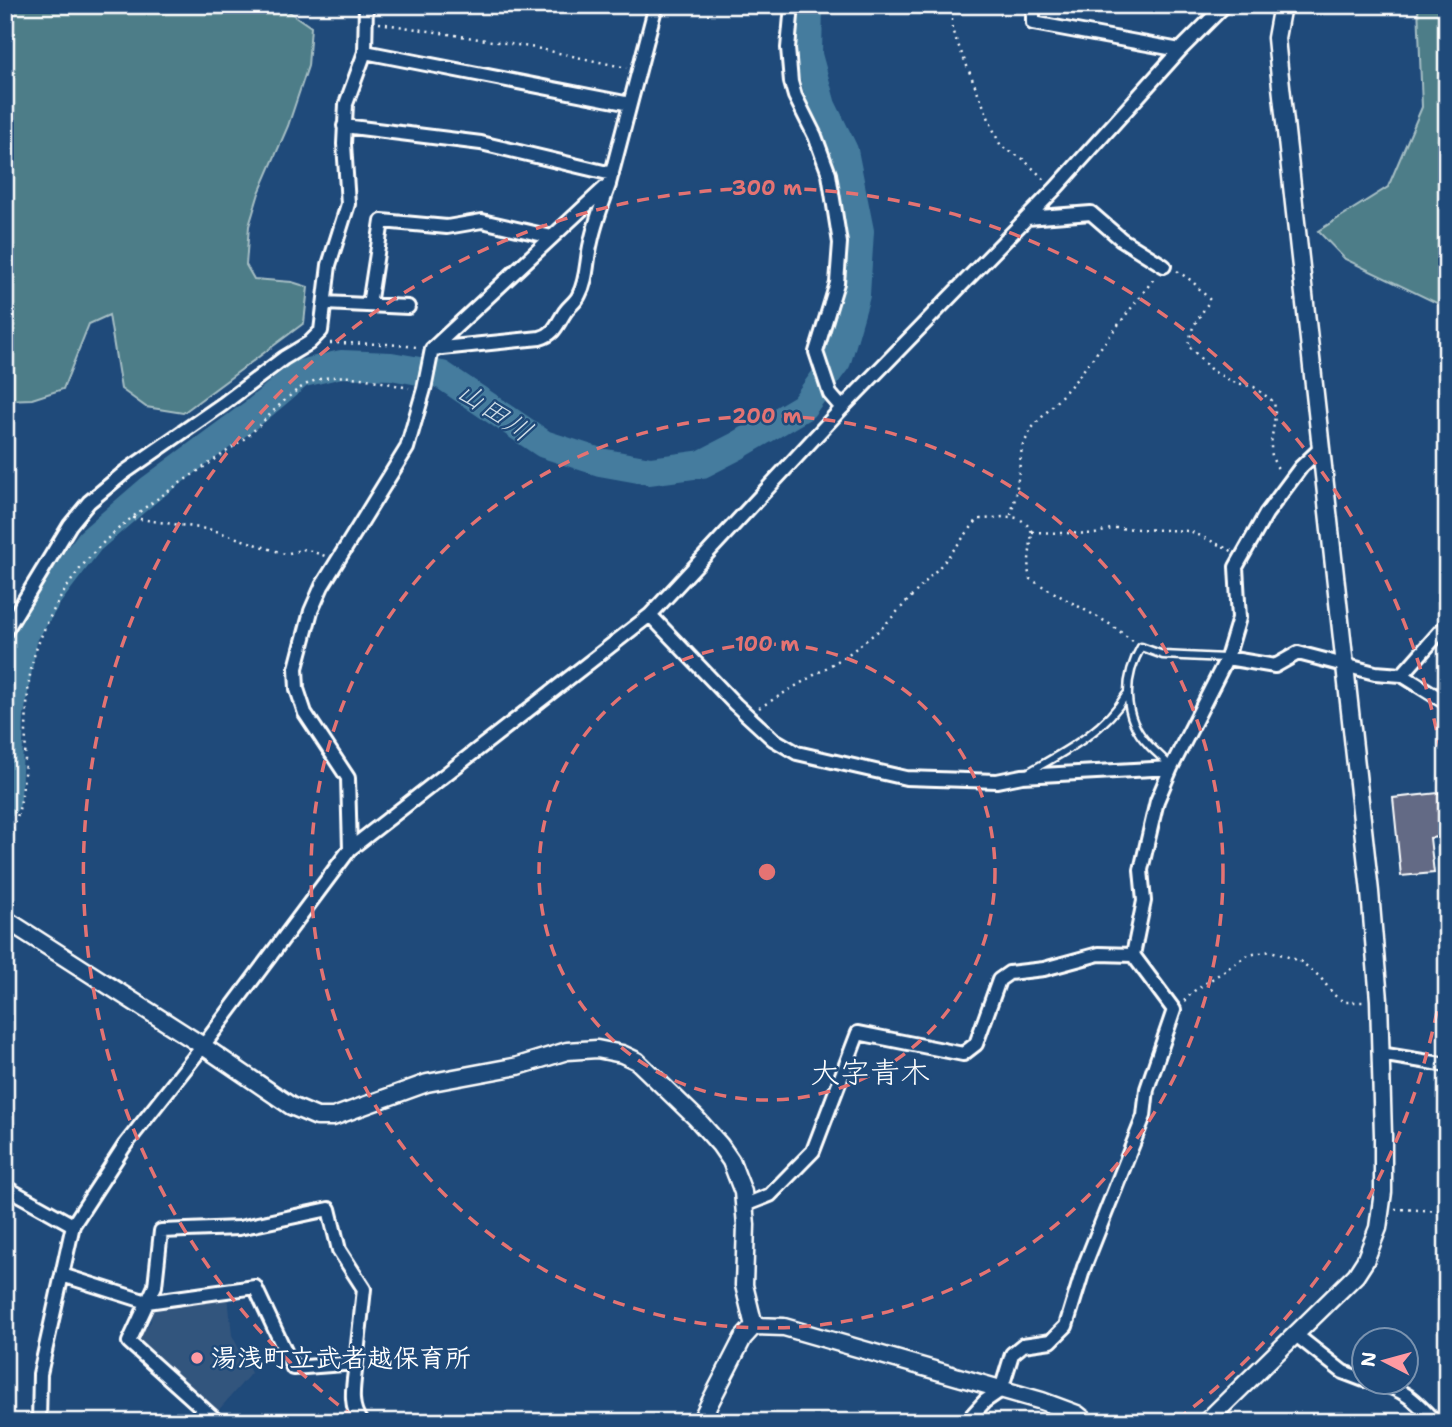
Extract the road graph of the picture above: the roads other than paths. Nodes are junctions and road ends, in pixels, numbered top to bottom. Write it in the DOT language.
graph roads {
  1 [pos="366,5"];
  2 [pos="656,5"];
  3 [pos="792,5"];
  4 [pos="1032,5"];
  5 [pos="1226,5"];
  6 [pos="1282,5"];
  7 [pos="1180,50"];
  8 [pos="365,52"];
  9 [pos="631,104"];
  10 [pos="344,126"];
  11 [pos="611,179"];
  12 [pos="1027,218"];
  13 [pos="552,237"];
  14 [pos="1164,266"];
  15 [pos="325,303"];
  16 [pos="369,305"];
  17 [pos="408,307"];
  18 [pos="432,351"];
  19 [pos="842,408"];
  20 [pos="1321,448"];
  21 [pos="650,615"];
  22 [pos="1447,624"];
  23 [pos="5,632"];
  24 [pos="1227,659"];
  25 [pos="1344,663"];
  26 [pos="1402,675"];
  27 [pos="1127,693"];
  28 [pos="1447,703"];
  29 [pos="1171,768"];
  30 [pos="1022,776"];
  31 [pos="350,849"];
  32 [pos="5,919"];
  33 [pos="1133,955"];
  34 [pos="203,1046"];
  35 [pos="1380,1054"];
  36 [pos="1447,1065"];
  37 [pos="7,1191"];
  38 [pos="745,1205"];
  39 [pos="73,1225"];
  40 [pos="62,1275"];
  41 [pos="148,1302"];
  42 [pos="754,1326"];
  43 [pos="1297,1335"];
  44 [pos="356,1363"];
  45 [pos="1350,1375"];
  46 [pos="1001,1390"];
  47 [pos="1411,1396"];
  48 [pos="39,1422"];
  49 [pos="218,1422"];
  50 [pos="360,1422"];
  51 [pos="700,1422"];
  52 [pos="966,1422"];
  53 [pos="1087,1422"];
  54 [pos="1206,1422"];
  55 [pos="1435,1422"];
  1 -- 8 [label="street"];
  2 -- 9 [label="street"];
  3 -- 19 [label="street"];
  4 -- 7 [label="street"];
  5 -- 7 [label="street"];
  6 -- 20 [label="street"];
  7 -- 12 [label="street"];
  8 -- 9 [label="street"];
  8 -- 10 [label="street"];
  9 -- 11 [label="street"];
  10 -- 11 [label="street"];
  10 -- 15 [label="street"];
  11 -- 13 [label="street"];
  11 -- 18 [label="street"];
  12 -- 14 [label="street"];
  12 -- 19 [label="street"];
  13 -- 16 [label="street"];
  13 -- 18 [label="street"];
  15 -- 16 [label="street"];
  15 -- 23 [label="street"];
  16 -- 17 [label="street"];
  18 -- 31 [label="street"];
  19 -- 21 [label="street"];
  20 -- 24 [label="street"];
  20 -- 25 [label="street"];
  21 -- 30 [label="street"];
  21 -- 31 [label="street"];
  22 -- 26 [label="street"];
  24 -- 25 [label="street"];
  24 -- 27 [label="lane"];
  24 -- 29 [label="street"];
  25 -- 26 [label="street"];
  25 -- 35 [label="street"];
  26 -- 28 [label="street"];
  27 -- 29 [label="lane"];
  27 -- 30 [label="lane"];
  29 -- 30 [label="street"];
  29 -- 33 [label="street"];
  31 -- 34 [label="street"];
  32 -- 34 [label="street"];
  33 -- 38 [label="street"];
  33 -- 46 [label="street"];
  34 -- 38 [label="street"];
  34 -- 39 [label="street"];
  35 -- 36 [label="street"];
  35 -- 43 [label="street"];
  37 -- 39 [label="street"];
  38 -- 42 [label="street"];
  39 -- 40 [label="street"];
  40 -- 41 [label="street"];
  40 -- 48 [label="street"];
  41 -- 44 [label="street"];
  41 -- 44 [label="street"];
  41 -- 49 [label="street"];
  42 -- 46 [label="street"];
  42 -- 51 [label="street"];
  43 -- 45 [label="street"];
  43 -- 54 [label="street"];
  44 -- 50 [label="street"];
  46 -- 52 [label="street"];
  46 -- 53 [label="street"];
  47 -- 55 [label="street"];
}
